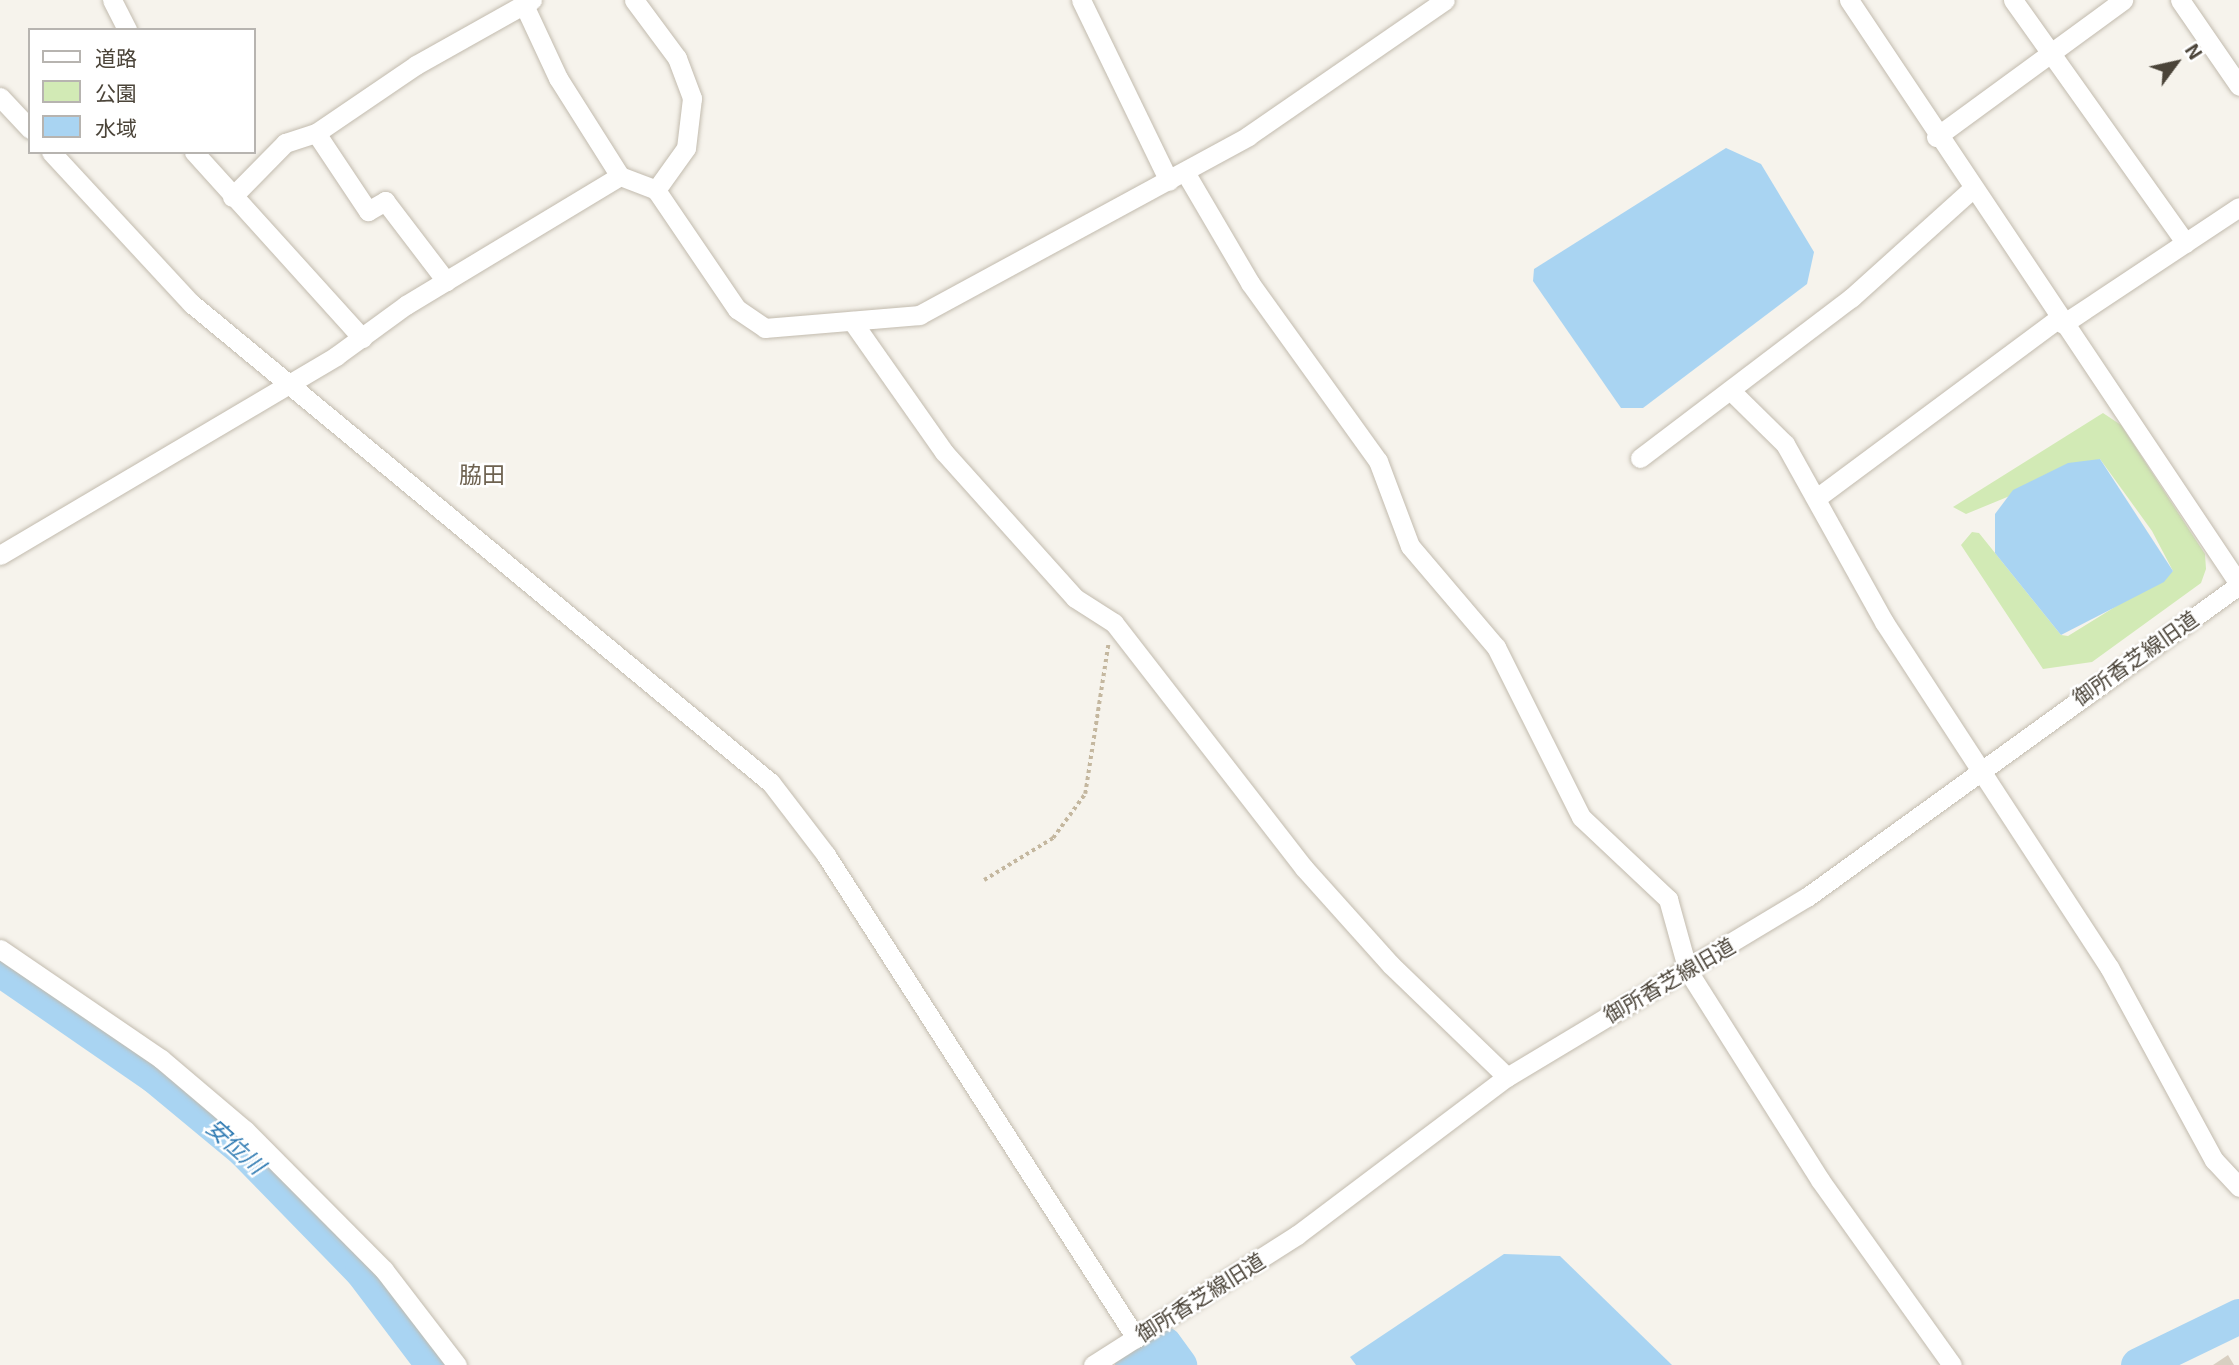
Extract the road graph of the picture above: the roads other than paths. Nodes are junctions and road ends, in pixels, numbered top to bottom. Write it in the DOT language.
graph roads {
  1 [pos="112,0"];
  2 [pos="634,0"];
  3 [pos="1081,0"];
  4 [pos="1445,0"];
  5 [pos="1849,0"];
  6 [pos="2013,0"];
  7 [pos="2123,0"];
  8 [pos="2180,0"];
  9 [pos="528,2"];
  10 [pos="126,28"];
  11 [pos="2052,50"];
  12 [pos="2239,86"];
  13 [pos="0,97"];
  14 [pos="28,127"];
  15 [pos="316,133"];
  16 [pos="1936,137"];
  17 [pos="53,154"];
  18 [pos="196,154"];
  19 [pos="620,176"];
  20 [pos="1177,177"];
  21 [pos="656,190"];
  22 [pos="1971,190"];
  23 [pos="232,197"];
  24 [pos="2239,207"];
  25 [pos="2186,243"];
  26 [pos="446,281"];
  27 [pos="852,321"];
  28 [pos="2061,321"];
  29 [pos="362,338"];
  30 [pos="288,384"];
  31 [pos="1732,392"];
  32 [pos="1640,458"];
  33 [pos="1818,497"];
  34 [pos="0,555"];
  35 [pos="2239,585"];
  36 [pos="1980,773"];
  37 [pos="0,948"];
  38 [pos="1688,971"];
  39 [pos="1507,1077"];
  40 [pos="2239,1187"];
  41 [pos="1136,1338"];
  42 [pos="457,1365"];
  43 [pos="1093,1365"];
  44 [pos="1952,1365"];
  1 -- 10 [label="street"];
  2 -- 21 [label="street"];
  3 -- 20 [label="street"];
  4 -- 20 [label="street"];
  5 -- 16 [label="street"];
  6 -- 11 [label="street"];
  7 -- 11 [label="street"];
  8 -- 12 [label="street"];
  9 -- 15 [label="street"];
  9 -- 19 [label="street"];
  11 -- 16 [label="street"];
  11 -- 25 [label="street"];
  13 -- 14 [label="street"];
  15 -- 23 [label="street"];
  15 -- 26 [label="street"];
  16 -- 22 [label="street"];
  17 -- 30 [label="street"];
  18 -- 23 [label="street"];
  19 -- 21 [label="street"];
  19 -- 26 [label="street"];
  20 -- 27 [label="street"];
  20 -- 38 [label="street"];
  21 -- 27 [label="street"];
  22 -- 28 [label="street"];
  22 -- 31 [label="street"];
  23 -- 29 [label="street"];
  24 -- 25 [label="street"];
  25 -- 28 [label="street"];
  26 -- 29 [label="street"];
  27 -- 39 [label="street"];
  28 -- 33 [label="street"];
  28 -- 35 [label="street"];
  29 -- 30 [label="street"];
  30 -- 34 [label="street"];
  30 -- 41 [label="street"];
  31 -- 32 [label="street"];
  31 -- 33 [label="street"];
  33 -- 36 [label="street"];
  35 -- 36 [label="street, 御所香芝線旧道"];
  36 -- 38 [label="street, 御所香芝線旧道"];
  36 -- 40 [label="street"];
  37 -- 42 [label="street"];
  38 -- 39 [label="street, 御所香芝線旧道"];
  38 -- 44 [label="street"];
  39 -- 41 [label="street, 御所香芝線旧道"];
  41 -- 43 [label="street, 御所香芝線旧道"];
}
